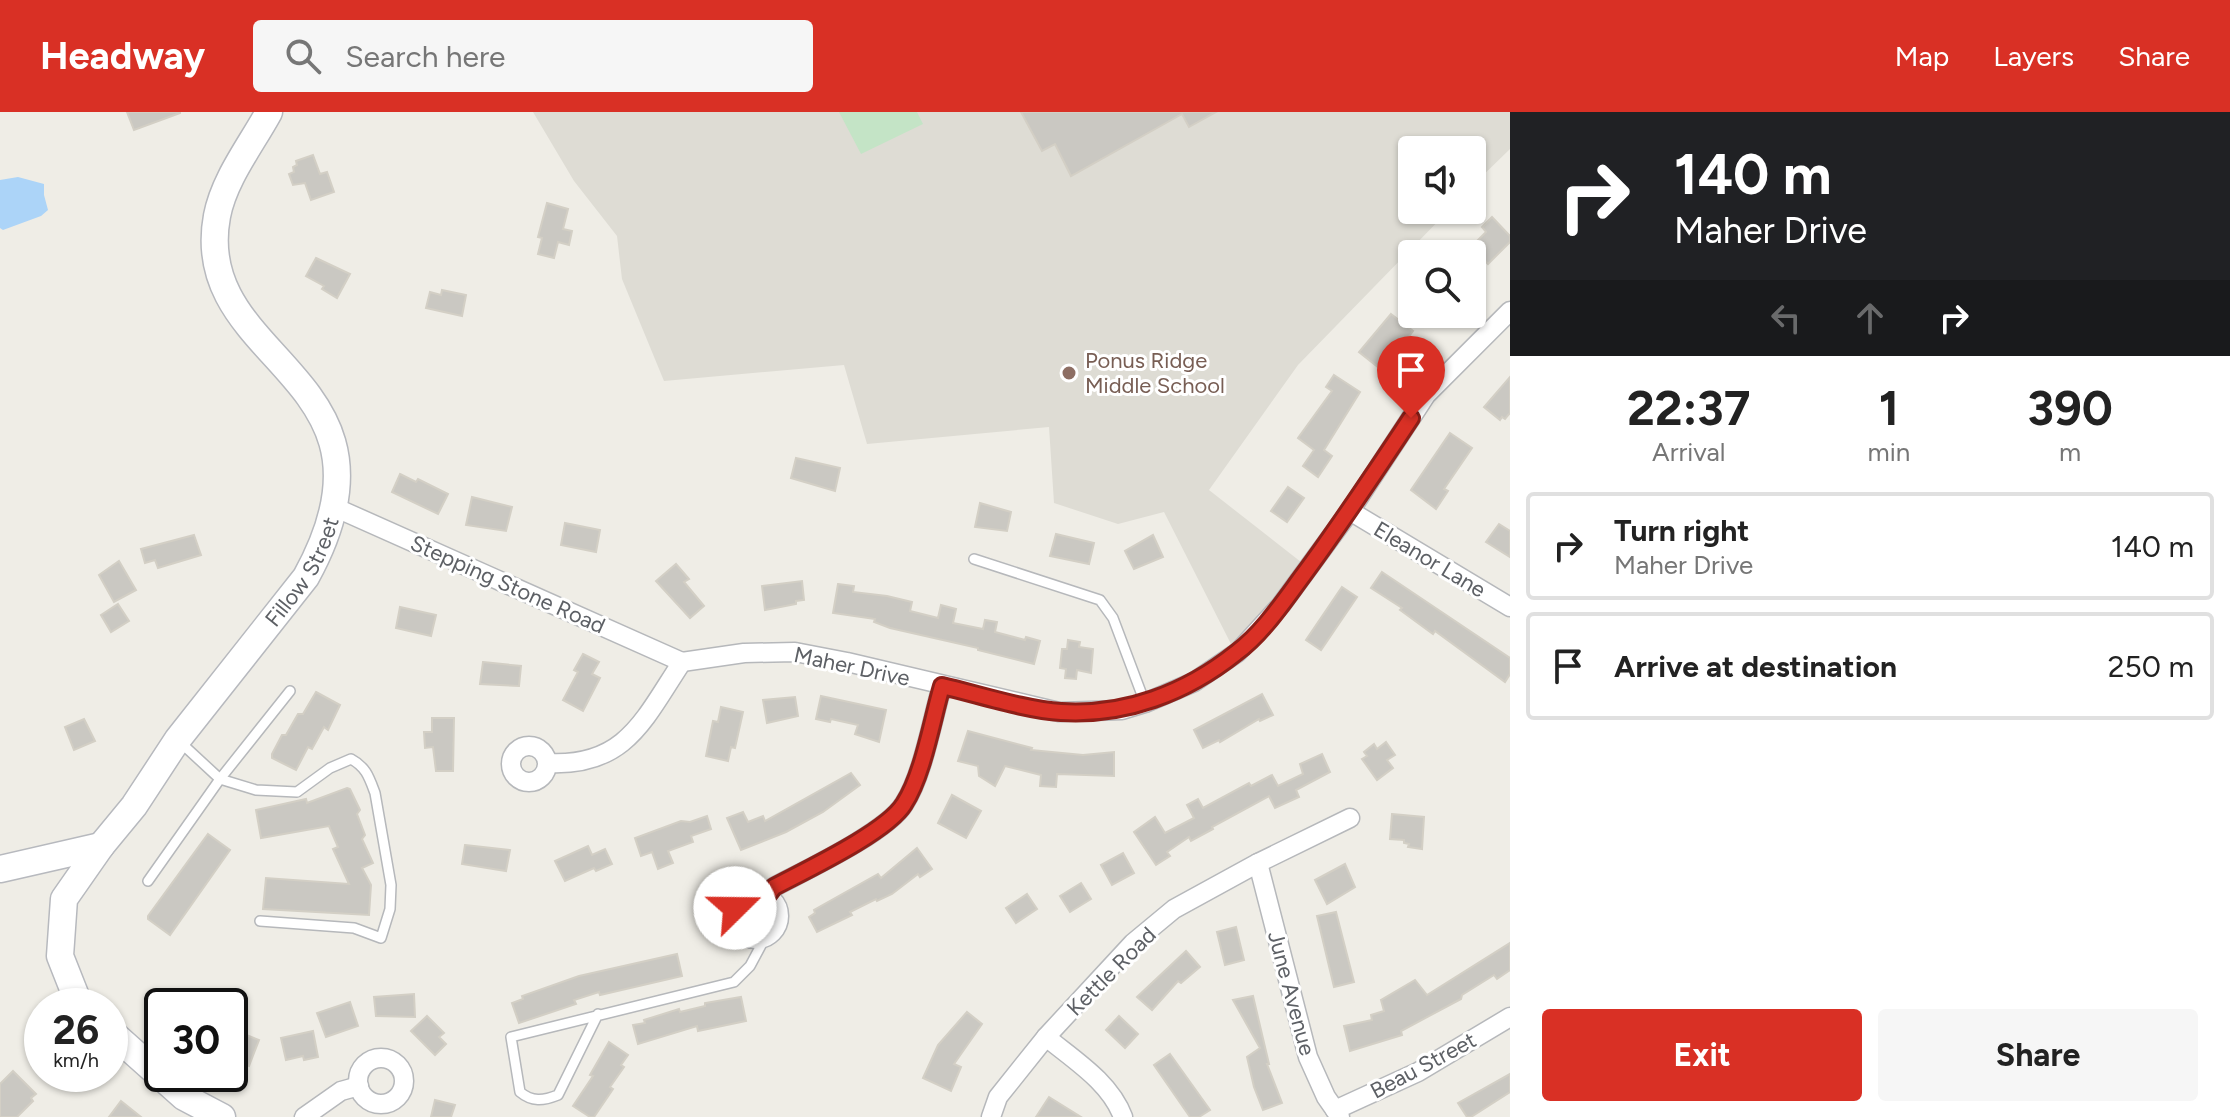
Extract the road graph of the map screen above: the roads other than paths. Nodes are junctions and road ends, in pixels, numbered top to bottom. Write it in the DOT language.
graph roads {
  1 [pos="269,112"];
  2 [pos="283,112"];
  3 [pos="255,136"];
  4 [pos="1510,311"];
  5 [pos="334,507"];
  6 [pos="1350,511"];
  7 [pos="974,559"];
  8 [pos="1510,607"];
  9 [pos="682,662"];
  10 [pos="942,686"];
  11 [pos="290,691"];
  12 [pos="1145,703"];
  13 [pos="178,739"];
  14 [pos="548,763"];
  15 [pos="220,779"];
  16 [pos="1350,818"];
  17 [pos="101,846"];
  18 [pos="1258,863"];
  19 [pos="0,869"];
  20 [pos="148,881"];
  21 [pos="767,896"];
  22 [pos="260,921"];
  23 [pos="766,936"];
  24 [pos="73,988"];
  25 [pos="598,1014"];
  26 [pos="1510,1017"];
  27 [pos="1046,1037"];
  28 [pos="128,1047"];
  29 [pos="359,1086"];
  30 [pos="1338,1114"];
  31 [pos="222,1117"];
  32 [pos="304,1117"];
  33 [pos="991,1117"];
  34 [pos="1123,1117"];
  1 -- 3 [label="street, Fillow Street"];
  2 -- 3 [label="street"];
  3 -- 5 [label="street, Fillow Street"];
  4 -- 6 [label="street, Maher Drive"];
  5 -- 9 [label="street, Stepping Stone Road"];
  5 -- 13 [label="street, Fillow Street"];
  6 -- 8 [label="street, Eleanor Lane"];
  6 -- 12 [label="street, Maher Drive"];
  7 -- 12 [label="lane"];
  9 -- 10 [label="street, Maher Drive"];
  9 -- 14 [label="street"];
  10 -- 12 [label="street, Maher Drive"];
  10 -- 21 [label="street"];
  11 -- 15 [label="lane"];
  13 -- 15 [label="lane"];
  13 -- 17 [label="street, Fillow Street"];
  15 -- 20 [label="lane"];
  15 -- 22 [label="lane"];
  16 -- 18 [label="street, Kettle Road"];
  17 -- 19 [label="street"];
  17 -- 24 [label="street, Fillow Street"];
  18 -- 27 [label="street, Kettle Road"];
  18 -- 30 [label="street, June Avenue"];
  21 -- 23 [label="street"];
  21 -- 23 [label="street"];
  23 -- 25 [label="lane"];
  25 -- 25 [label="lane"];
  26 -- 30 [label="street, Beau Street"];
  27 -- 33 [label="street, Kettle Road"];
  27 -- 34 [label="street"];
  28 -- 31 [label="street"];
  29 -- 32 [label="street"];
}
